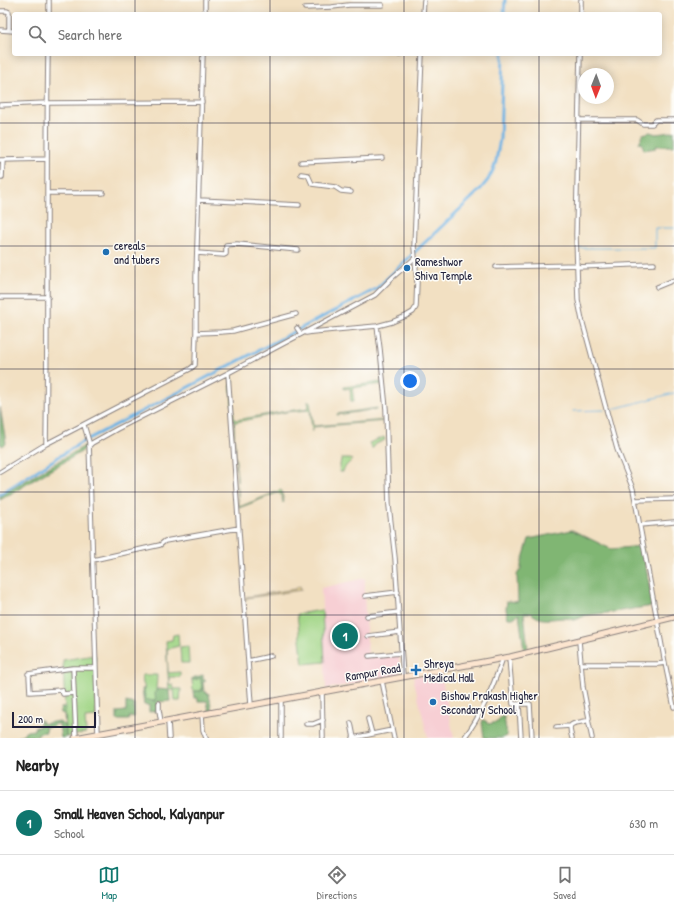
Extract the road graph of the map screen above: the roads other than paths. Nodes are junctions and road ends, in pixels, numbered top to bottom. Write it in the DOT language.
graph roads {
  1 [pos="49,0"];
  2 [pos="205,0"];
  3 [pos="424,0"];
  4 [pos="582,0"];
  5 [pos="382,5"];
  6 [pos="305,8"];
  7 [pos="0,10"];
  8 [pos="49,12"];
  9 [pos="205,12"];
  10 [pos="424,12"];
  11 [pos="581,12"];
  12 [pos="0,30"];
  13 [pos="9,30"];
  14 [pos="12,31"];
  15 [pos="48,56"];
  16 [pos="203,56"];
  17 [pos="422,56"];
  18 [pos="580,56"];
  19 [pos="202,102"];
  20 [pos="47,103"];
  21 [pos="0,105"];
  22 [pos="579,120"];
  23 [pos="674,120"];
  24 [pos="382,158"];
  25 [pos="47,159"];
  26 [pos="1,160"];
  27 [pos="301,162"];
  28 [pos="301,174"];
  29 [pos="0,177"];
  30 [pos="351,192"];
  31 [pos="47,193"];
  32 [pos="103,193"];
  33 [pos="199,200"];
  34 [pos="299,206"];
  35 [pos="298,250"];
  36 [pos="197,253"];
  37 [pos="415,256"];
  38 [pos="654,264"];
  39 [pos="577,266"];
  40 [pos="496,267"];
  41 [pos="674,280"];
  42 [pos="657,287"];
  43 [pos="0,297"];
  44 [pos="48,297"];
  45 [pos="296,314"];
  46 [pos="377,326"];
  47 [pos="297,328"];
  48 [pos="196,333"];
  49 [pos="300,334"];
  50 [pos="228,373"];
  51 [pos="84,425"];
  52 [pos="46,444"];
  53 [pos="89,444"];
  54 [pos="0,472"];
  55 [pos="674,499"];
  56 [pos="636,500"];
  57 [pos="674,522"];
  58 [pos="640,525"];
  59 [pos="239,528"];
  60 [pos="93,560"];
  61 [pos="398,592"];
  62 [pos="365,596"];
  63 [pos="399,612"];
  64 [pos="367,616"];
  65 [pos="674,617"];
  66 [pos="658,621"];
  67 [pos="400,632"];
  68 [pos="368,636"];
  69 [pos="578,641"];
  70 [pos="401,653"];
  71 [pos="271,656"];
  72 [pos="369,656"];
  73 [pos="506,658"];
  74 [pos="248,661"];
  75 [pos="665,663"];
  76 [pos="581,664"];
  77 [pos="73,668"];
  78 [pos="96,668"];
  79 [pos="403,677"];
  80 [pos="382,681"];
  81 [pos="322,692"];
  82 [pos="74,693"];
  83 [pos="281,699"];
  84 [pos="159,703"];
  85 [pos="519,704"];
  86 [pos="251,705"];
  87 [pos="674,707"];
  88 [pos="202,714"];
  89 [pos="368,719"];
  90 [pos="588,719"];
  91 [pos="323,720"];
  92 [pos="168,721"];
  93 [pos="161,722"];
  94 [pos="351,722"];
  95 [pos="306,724"];
  96 [pos="570,726"];
  97 [pos="556,727"];
  98 [pos="392,730"];
  99 [pos="98,734"];
  100 [pos="372,734"];
  101 [pos="75,738"];
  102 [pos="169,738"];
  103 [pos="206,738"];
  104 [pos="281,738"];
  105 [pos="323,738"];
  106 [pos="353,738"];
  107 [pos="394,738"];
  108 [pos="464,738"];
  109 [pos="521,738"];
  110 [pos="532,738"];
  111 [pos="572,738"];
  112 [pos="592,738"];
  1 -- 8 [label="street"];
  2 -- 9 [label="street"];
  3 -- 10 [label="street"];
  4 -- 11 [label="street"];
  5 -- 6 [label="street"];
  7 -- 13 [label="street"];
  12 -- 13 [label="street"];
  13 -- 14 [label="street"];
  15 -- 20 [label="street"];
  16 -- 19 [label="street"];
  17 -- 37 [label="street"];
  18 -- 22 [label="street"];
  19 -- 20 [label="street"];
  19 -- 33 [label="street"];
  20 -- 21 [label="street"];
  20 -- 25 [label="street"];
  22 -- 23 [label="street"];
  22 -- 39 [label="street"];
  24 -- 27 [label="street"];
  25 -- 26 [label="street"];
  25 -- 31 [label="street"];
  26 -- 29 [label="street"];
  28 -- 30 [label="street"];
  31 -- 32 [label="street"];
  31 -- 44 [label="street"];
  33 -- 34 [label="street"];
  33 -- 36 [label="street"];
  35 -- 36 [label="street"];
  36 -- 48 [label="street"];
  37 -- 46 [label="street"];
  37 -- 49 [label="street"];
  38 -- 39 [label="street"];
  39 -- 40 [label="street"];
  39 -- 56 [label="street"];
  41 -- 42 [label="street"];
  43 -- 44 [label="street"];
  44 -- 52 [label="street"];
  45 -- 48 [label="street"];
  46 -- 49 [label="street"];
  46 -- 61 [label="street"];
  47 -- 49 [label="street"];
  48 -- 51 [label="street"];
  49 -- 50 [label="street"];
  50 -- 53 [label="street"];
  50 -- 59 [label="street"];
  51 -- 52 [label="street"];
  51 -- 53 [label="street"];
  52 -- 54 [label="street"];
  53 -- 60 [label="street"];
  55 -- 56 [label="street"];
  56 -- 58 [label="street"];
  57 -- 58 [label="street"];
  58 -- 66 [label="street"];
  59 -- 60 [label="street"];
  59 -- 74 [label="street"];
  60 -- 78 [label="street"];
  61 -- 62 [label="street"];
  61 -- 63 [label="street"];
  63 -- 64 [label="street"];
  63 -- 67 [label="street"];
  65 -- 66 [label="main road, Rampur Road"];
  66 -- 69 [label="main road, Rampur Road"];
  66 -- 75 [label="street"];
  67 -- 68 [label="street"];
  67 -- 70 [label="street"];
  69 -- 73 [label="main road, Rampur Road"];
  69 -- 76 [label="street"];
  70 -- 72 [label="street"];
  70 -- 79 [label="street"];
  71 -- 74 [label="street"];
  73 -- 79 [label="main road, Rampur Road"];
  73 -- 85 [label="street"];
  73 -- 108 [label="street"];
  74 -- 86 [label="street"];
  75 -- 76 [label="street"];
  75 -- 87 [label="street"];
  76 -- 90 [label="street"];
  77 -- 78 [label="street"];
  77 -- 82 [label="street"];
  77 -- 82 [label="street"];
  78 -- 99 [label="street"];
  79 -- 80 [label="main road, Rampur Road"];
  80 -- 81 [label="main road, Rampur Road"];
  80 -- 98 [label="street"];
  81 -- 83 [label="main road, Rampur Road"];
  81 -- 91 [label="street"];
  82 -- 101 [label="street"];
  83 -- 86 [label="main road, Rampur Road"];
  83 -- 104 [label="street"];
  84 -- 93 [label="street"];
  85 -- 109 [label="street"];
  85 -- 110 [label="street"];
  86 -- 88 [label="main road, Rampur Road"];
  88 -- 92 [label="main road, Rampur Road"];
  88 -- 103 [label="street"];
  89 -- 100 [label="street"];
  90 -- 96 [label="street"];
  90 -- 112 [label="street"];
  91 -- 95 [label="street"];
  91 -- 105 [label="street"];
  92 -- 93 [label="main road, Rampur Road"];
  92 -- 102 [label="street"];
  93 -- 99 [label="main road, Rampur Road"];
  94 -- 106 [label="street"];
  96 -- 97 [label="street"];
  96 -- 111 [label="street"];
  98 -- 100 [label="street"];
  98 -- 107 [label="street"];
  99 -- 101 [label="main road, Rampur Road"];
  100 -- 106 [label="street"];
}
